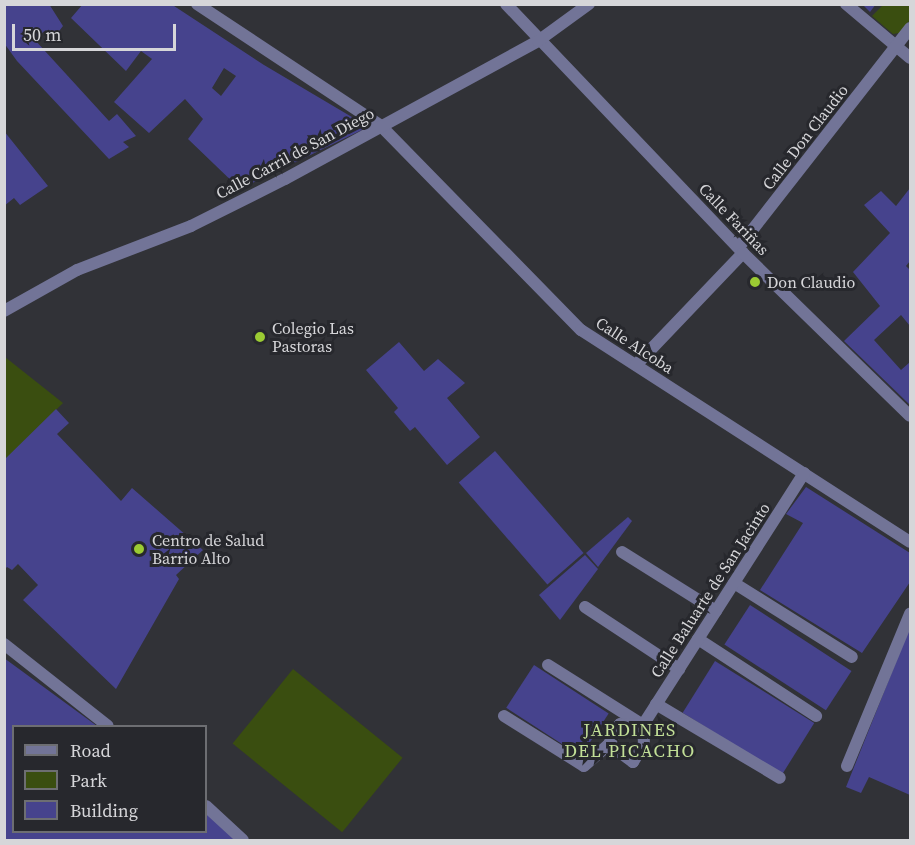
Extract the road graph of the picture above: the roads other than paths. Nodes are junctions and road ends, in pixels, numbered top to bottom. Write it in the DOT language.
graph roads {
  1 [pos="197,4"];
  2 [pos="506,4"];
  3 [pos="589,4"];
  4 [pos="846,4"];
  5 [pos="910,28"];
  6 [pos="538,41"];
  7 [pos="897,47"];
  8 [pos="910,58"];
  9 [pos="381,126"];
  10 [pos="741,250"];
  11 [pos="4,311"];
  12 [pos="636,365"];
  13 [pos="910,416"];
  14 [pos="804,473"];
  15 [pos="910,542"];
  16 [pos="622,552"];
  17 [pos="734,583"];
  18 [pos="585,607"];
  19 [pos="716,611"];
  20 [pos="910,614"];
  21 [pos="698,639"];
  22 [pos="4,644"];
  23 [pos="852,657"];
  24 [pos="548,665"];
  25 [pos="679,669"];
  26 [pos="656,704"];
  27 [pos="504,716"];
  28 [pos="816,716"];
  29 [pos="107,725"];
  30 [pos="643,725"];
  31 [pos="609,744"];
  32 [pos="847,766"];
  33 [pos="780,778"];
  34 [pos="207,807"];
  35 [pos="243,840"];
  1 -- 9 [label="street, Calle Alcoba"];
  2 -- 6 [label="street, Calle Fariñas"];
  3 -- 6 [label="street, Calle Carril de San Diego"];
  4 -- 7 [label="street"];
  5 -- 7 [label="street, Calle Don Claudio"];
  6 -- 9 [label="street, Calle Carril de San Diego"];
  6 -- 10 [label="street, Calle Fariñas"];
  7 -- 8 [label="street"];
  7 -- 10 [label="street, Calle Don Claudio"];
  9 -- 11 [label="street, Calle Carril de San Diego"];
  9 -- 12 [label="street, Calle Alcoba"];
  10 -- 12 [label="street, Calle Don Claudio"];
  10 -- 13 [label="street, Calle Fariñas"];
  12 -- 14 [label="street, Calle Alcoba"];
  14 -- 15 [label="street, Calle Alcoba"];
  14 -- 17 [label="street, Calle Baluarte de San Jacinto"];
  16 -- 19 [label="street"];
  17 -- 19 [label="street, Calle Baluarte de San Jacinto"];
  17 -- 23 [label="street"];
  18 -- 25 [label="street"];
  19 -- 21 [label="street, Calle Baluarte de San Jacinto"];
  20 -- 32 [label="street"];
  21 -- 25 [label="street, Calle Baluarte de San Jacinto"];
  21 -- 28 [label="street"];
  22 -- 29 [label="street"];
  24 -- 30 [label="street"];
  25 -- 26 [label="street, Calle Baluarte de San Jacinto"];
  26 -- 30 [label="street, Calle Baluarte de San Jacinto"];
  26 -- 33 [label="street"];
  27 -- 31 [label="street"];
  30 -- 31 [label="street"];
  30 -- 31 [label="street, Calle Baluarte de San Jacinto"];
  34 -- 35 [label="street"];
}
